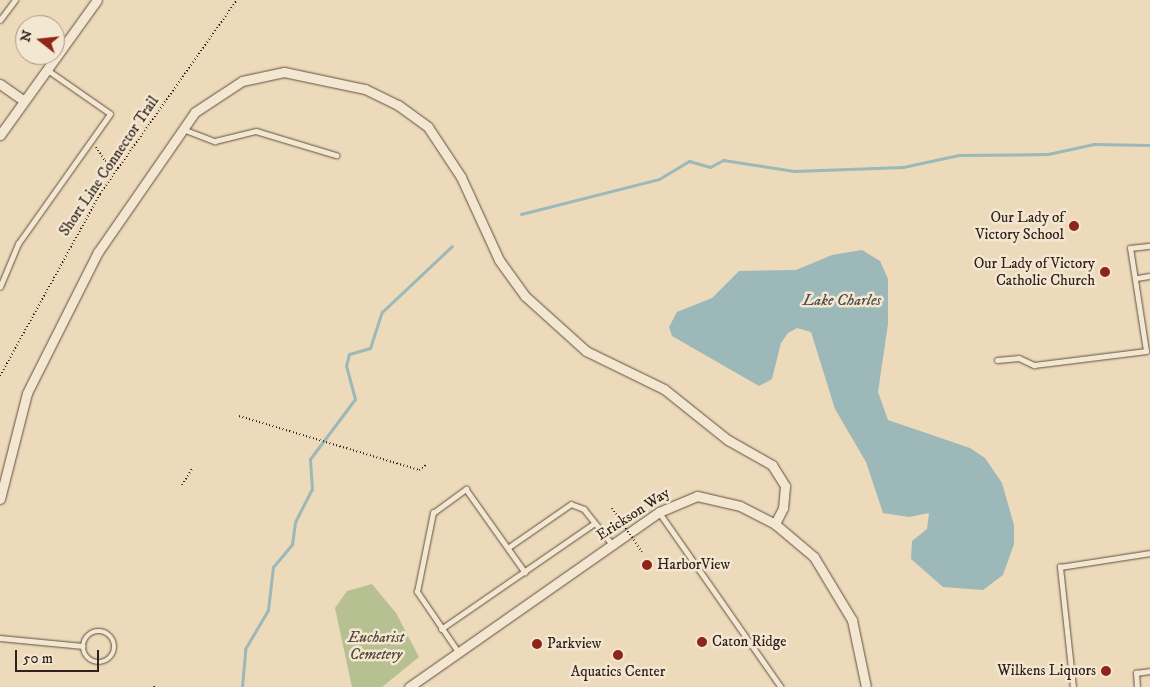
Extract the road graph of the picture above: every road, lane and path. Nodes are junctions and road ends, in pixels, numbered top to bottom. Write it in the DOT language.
graph roads {
  1 [pos="6,0"];
  2 [pos="14,0"];
  3 [pos="97,0"];
  4 [pos="237,0"];
  5 [pos="11,5"];
  6 [pos="0,20"];
  7 [pos="47,70"];
  8 [pos="0,84"];
  9 [pos="24,101"];
  10 [pos="182,129"];
  11 [pos="0,135"];
  12 [pos="90,142"];
  13 [pos="336,156"];
  14 [pos="118,168"];
  15 [pos="1150,246"];
  16 [pos="1150,276"];
  17 [pos="1137,278"];
  18 [pos="0,287"];
  19 [pos="997,360"];
  20 [pos="0,376"];
  21 [pos="239,416"];
  22 [pos="426,465"];
  23 [pos="192,469"];
  24 [pos="182,485"];
  25 [pos="0,499"];
  26 [pos="612,508"];
  27 [pos="659,512"];
  28 [pos="594,524"];
  29 [pos="775,524"];
  30 [pos="612,544"];
  31 [pos="508,547"];
  32 [pos="642,552"];
  33 [pos="1150,553"];
  34 [pos="525,572"];
  35 [pos="441,629"];
  36 [pos="0,638"];
  37 [pos="83,646"];
  38 [pos="458,652"];
  39 [pos="1150,671"];
  40 [pos="409,687"];
  41 [pos="780,687"];
  42 [pos="866,687"];
  43 [pos="1073,687"];
  44 [pos="1137,687"];
  1 -- 5 [label="lane"];
  2 -- 5 [label="lane"];
  3 -- 7 [label="street"];
  4 -- 14 [label="path, Short Line Connector Trail"];
  5 -- 6 [label="lane"];
  7 -- 9 [label="street"];
  7 -- 12 [label="lane"];
  8 -- 9 [label="street"];
  9 -- 11 [label="street"];
  10 -- 13 [label="lane"];
  10 -- 25 [label="street"];
  10 -- 29 [label="street"];
  12 -- 14 [label="path"];
  12 -- 18 [label="lane"];
  14 -- 20 [label="path, Short Line Connector Trail"];
  15 -- 17 [label="lane"];
  16 -- 17 [label="lane"];
  17 -- 19 [label="lane"];
  21 -- 22 [label="path"];
  23 -- 24 [label="path"];
  26 -- 32 [label="path, bridge"];
  27 -- 29 [label="street, Erickson Way"];
  27 -- 30 [label="street, Erickson Way"];
  27 -- 41 [label="lane"];
  28 -- 30 [label="lane"];
  28 -- 31 [label="lane"];
  28 -- 34 [label="lane"];
  29 -- 42 [label="street, Erickson Way"];
  30 -- 38 [label="street, Erickson Way"];
  31 -- 34 [label="lane"];
  31 -- 35 [label="lane"];
  33 -- 43 [label="lane"];
  34 -- 35 [label="lane"];
  35 -- 38 [label="lane"];
  36 -- 37 [label="lane"];
  37 -- 37 [label="lane"];
  38 -- 40 [label="street, Erickson Way"];
  39 -- 44 [label="lane"];
}
